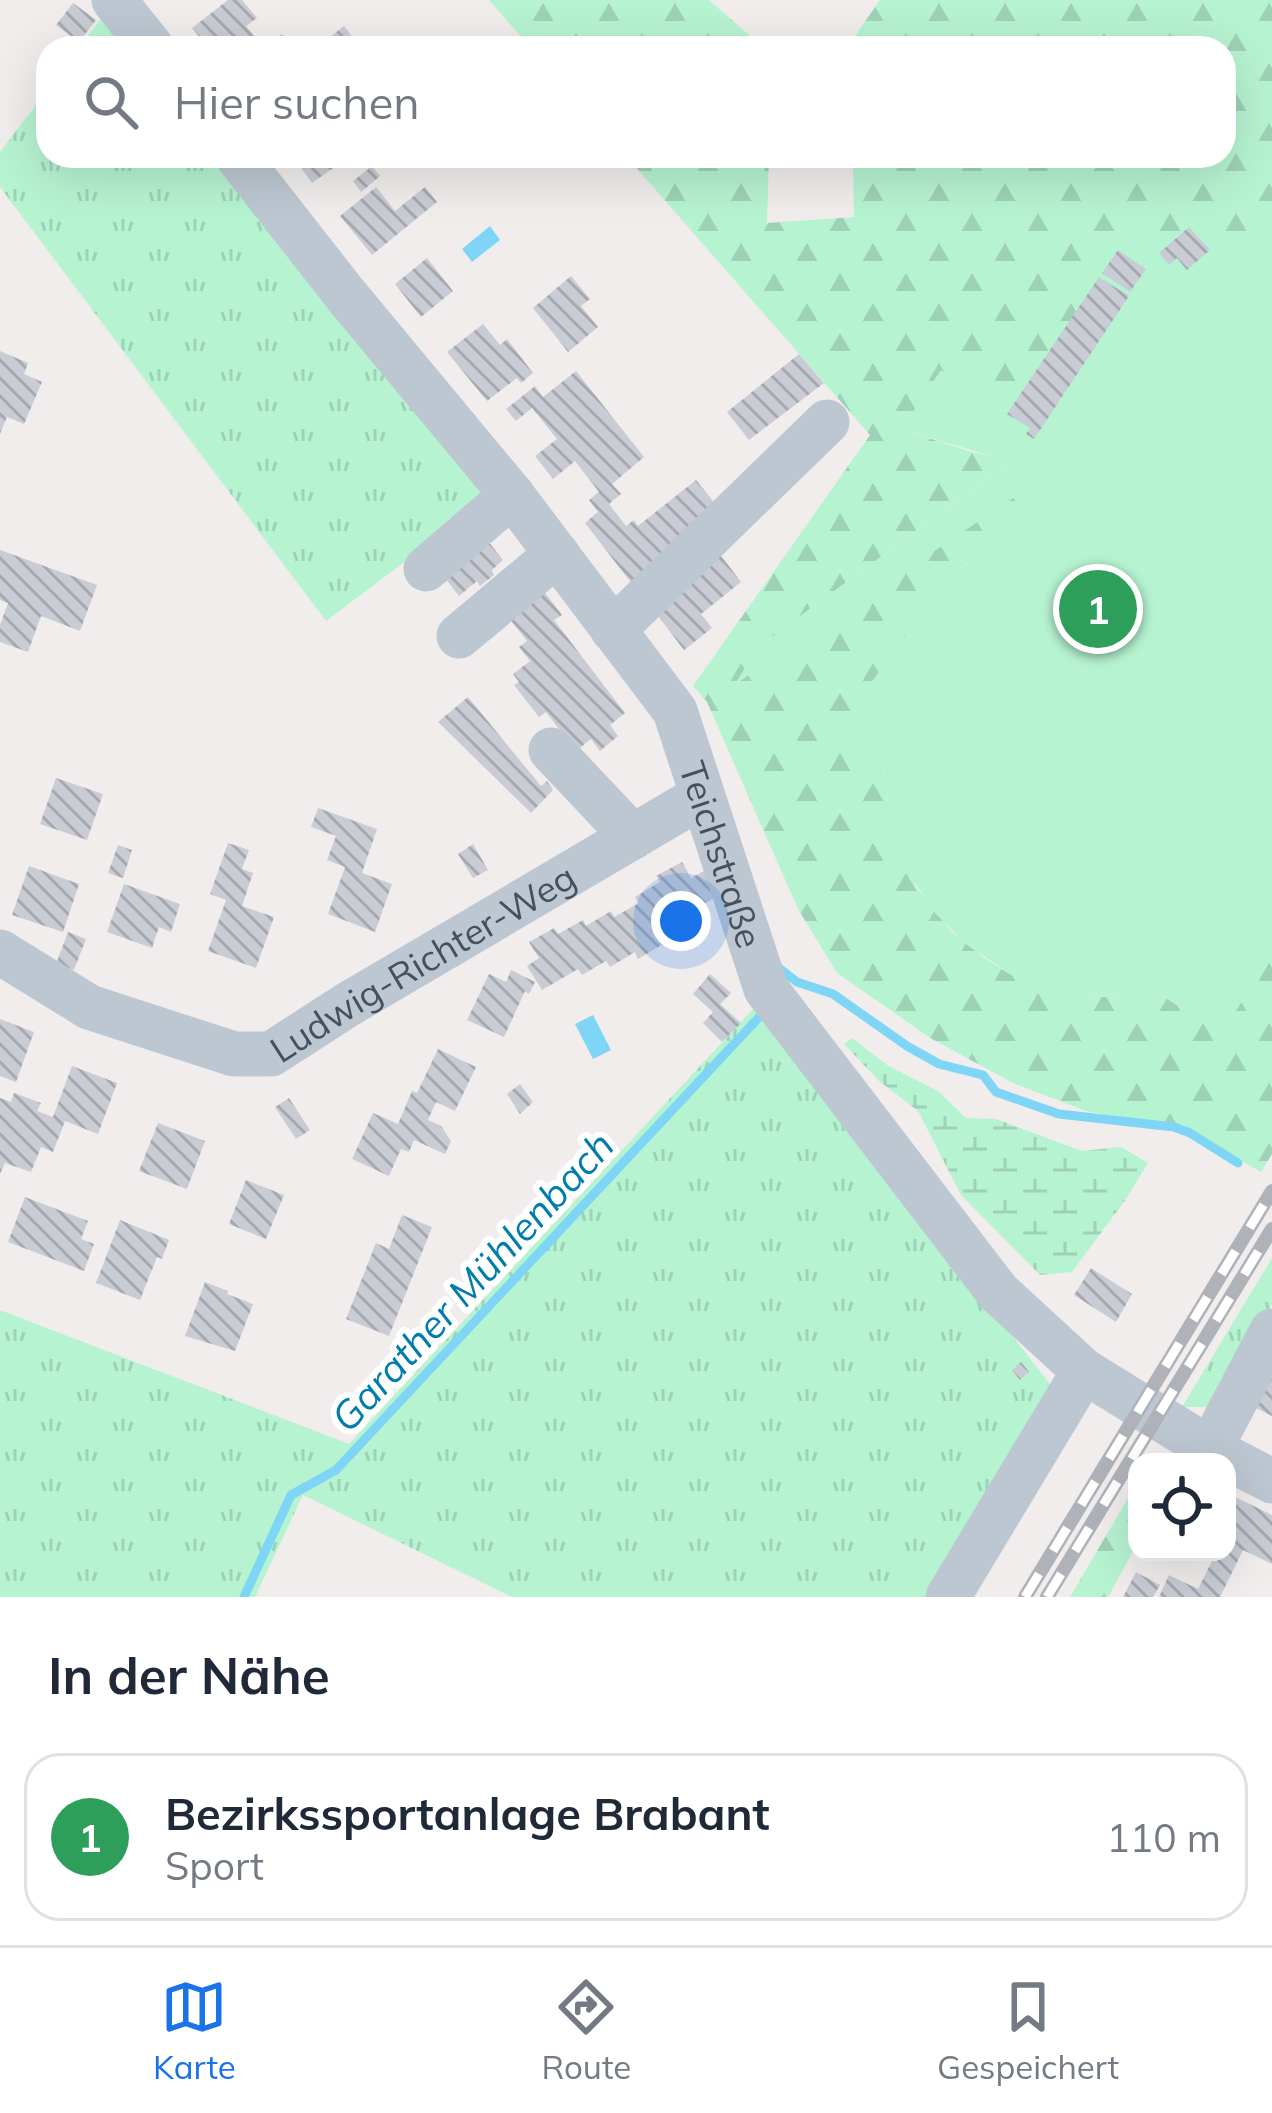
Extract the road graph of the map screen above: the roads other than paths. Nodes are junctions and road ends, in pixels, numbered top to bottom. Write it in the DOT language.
graph roads {
  1 [pos="114,0"];
  2 [pos="142,36"];
  3 [pos="246,168"];
  4 [pos="827,422"];
  5 [pos="512,495"];
  6 [pos="557,554"];
  7 [pos="426,569"];
  8 [pos="613,630"];
  9 [pos="459,636"];
  10 [pos="550,750"];
  11 [pos="703,796"];
  12 [pos="633,837"];
  13 [pos="0,952"];
  14 [pos="1272,1331"];
  15 [pos="1084,1371"];
  16 [pos="1204,1453"];
  17 [pos="1208,1453"];
  18 [pos="1236,1467"];
  19 [pos="1272,1481"];
  20 [pos="948,1597"];
  1 -- 2 [label="street"];
  3 -- 5 [label="street, Teichstraße"];
  4 -- 8 [label="street"];
  5 -- 6 [label="street, Teichstraße"];
  5 -- 7 [label="street"];
  6 -- 8 [label="street, Teichstraße"];
  6 -- 9 [label="street"];
  8 -- 11 [label="street, Teichstraße"];
  10 -- 12 [label="street"];
  11 -- 12 [label="street, Ludwig-Richter-Weg"];
  11 -- 15 [label="street, Teichstraße"];
  12 -- 13 [label="street, Ludwig-Richter-Weg"];
  14 -- 17 [label="street"];
  15 -- 16 [label="street, Teichstraße"];
  15 -- 20 [label="street"];
  18 -- 19 [label="street, Teichstraße"];
}
